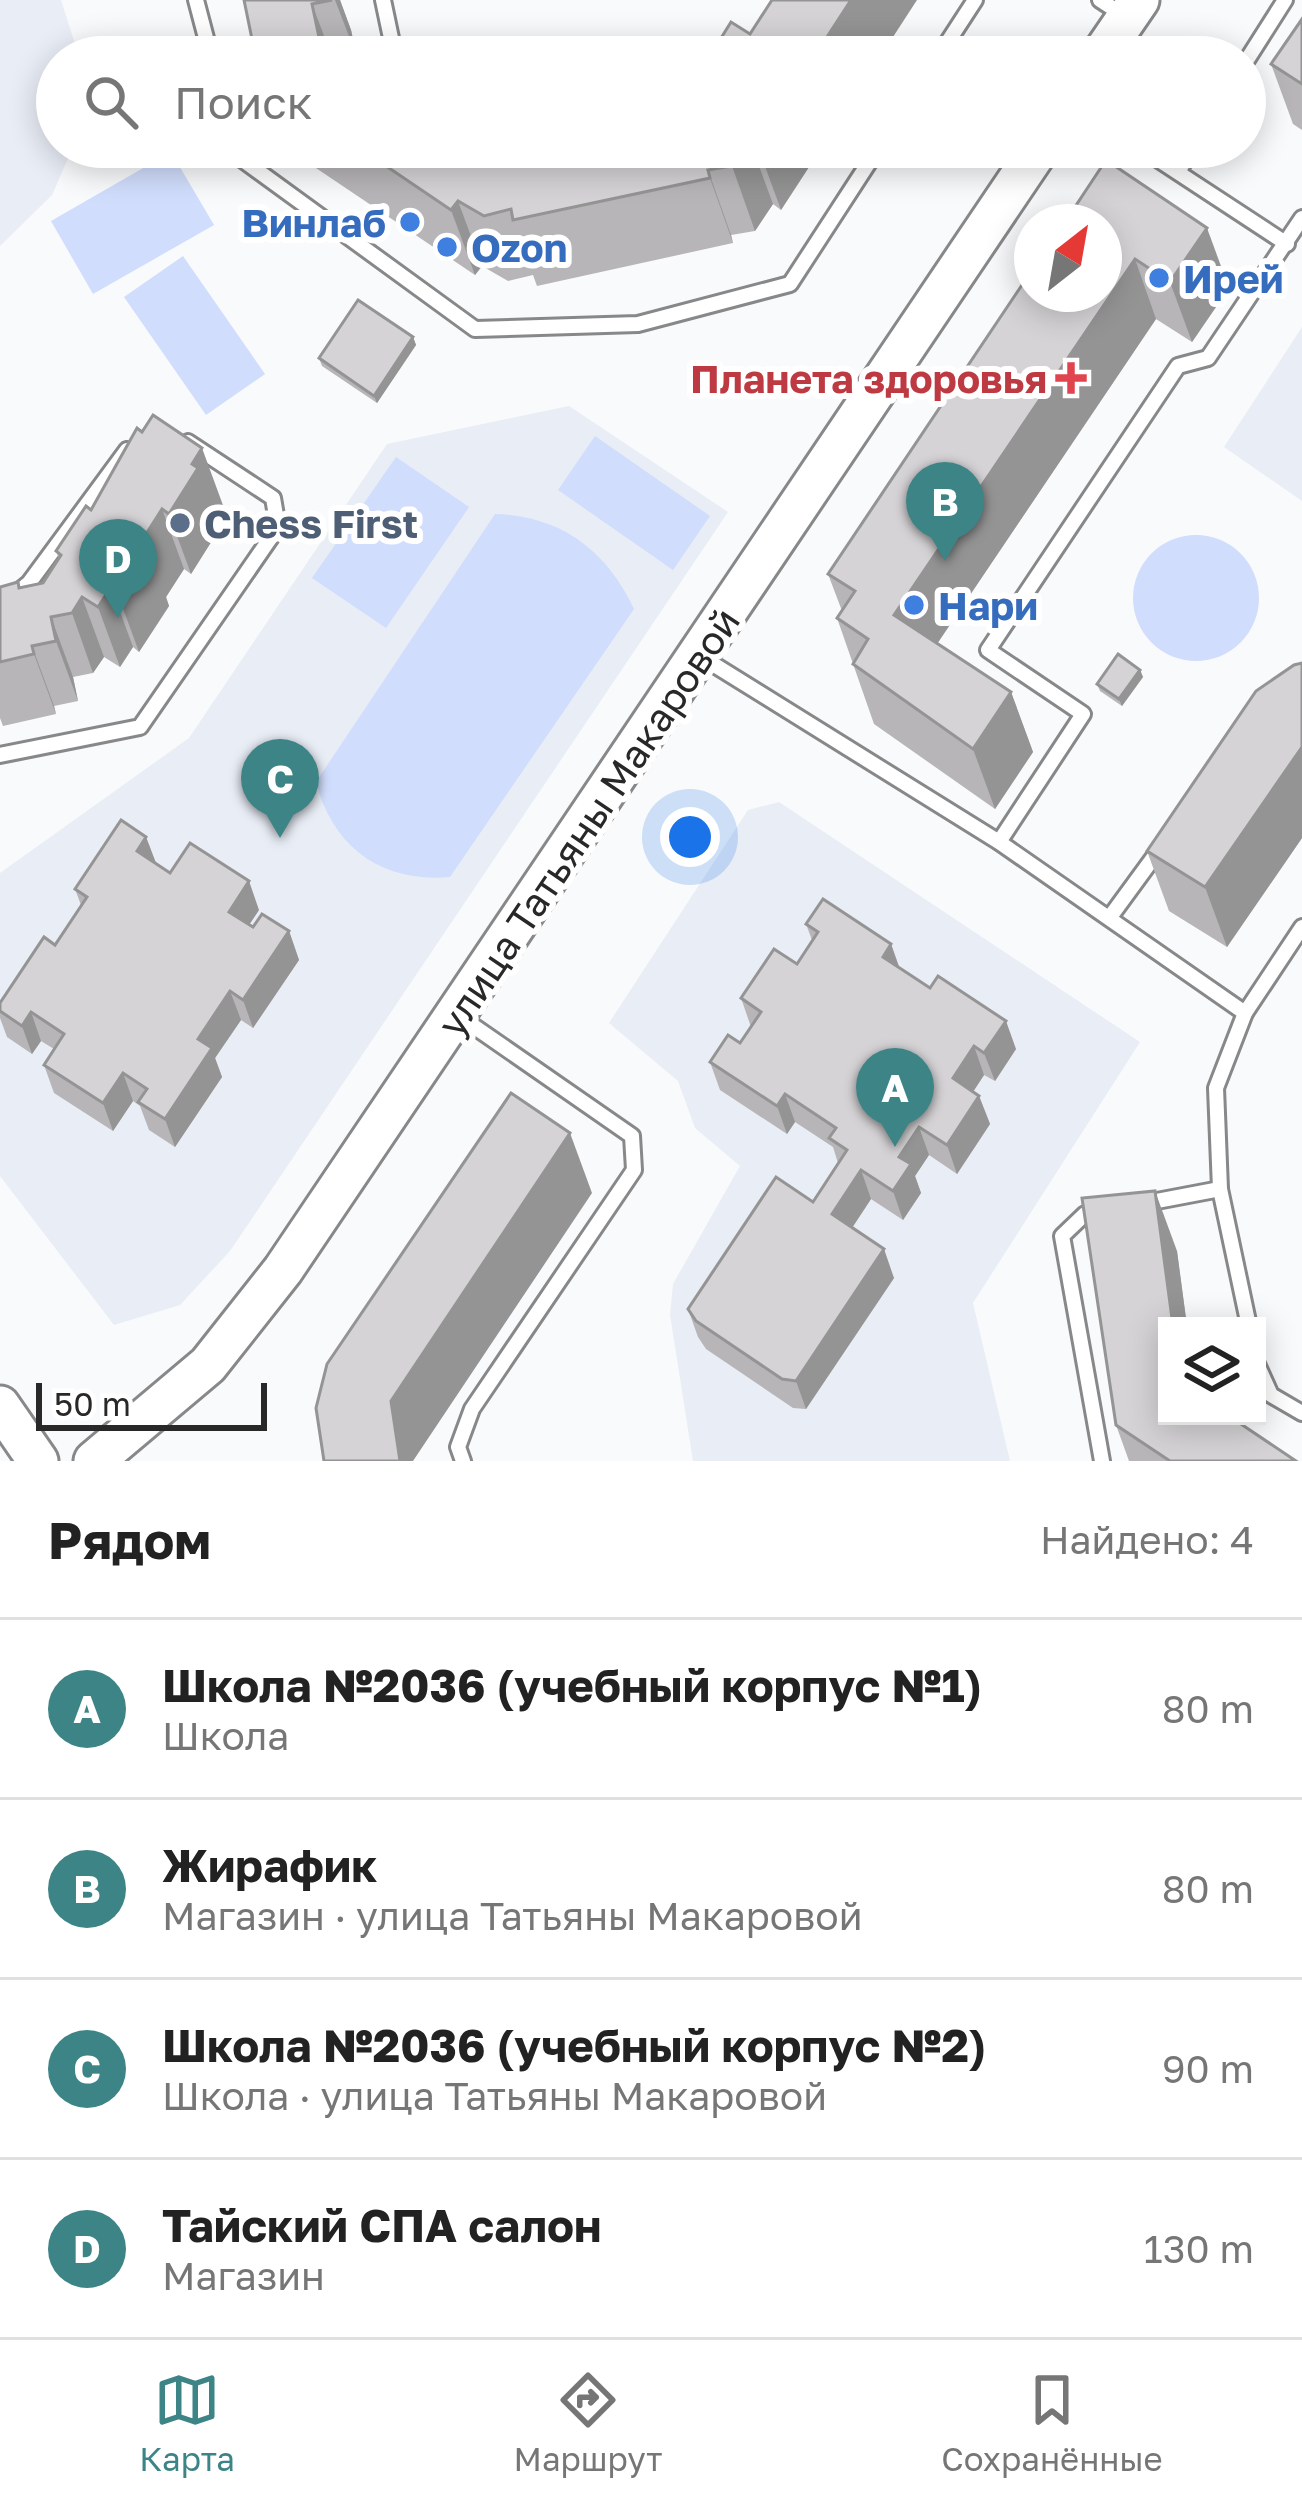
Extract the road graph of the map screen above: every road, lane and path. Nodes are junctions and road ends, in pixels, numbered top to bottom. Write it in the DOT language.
graph roads {
  1 [pos="196,0"];
  2 [pos="383,0"];
  3 [pos="975,0"];
  4 [pos="1285,0"];
  5 [pos="1122,6"];
  6 [pos="205,36"];
  7 [pos="391,36"];
  8 [pos="952,36"];
  9 [pos="1109,36"];
  10 [pos="1262,36"];
  11 [pos="254,168"];
  12 [pos="865,168"];
  13 [pos="1026,168"];
  14 [pos="1172,168"];
  15 [pos="1180,168"];
  16 [pos="1178,172"];
  17 [pos="1302,218"];
  18 [pos="1287,244"];
  19 [pos="173,432"];
  20 [pos="150,437"];
  21 [pos="0,598"];
  22 [pos="700,656"];
  23 [pos="0,754"];
  24 [pos="1175,827"];
  25 [pos="999,842"];
  26 [pos="1110,917"];
  27 [pos="1302,927"];
  28 [pos="1245,1013"];
  29 [pos="459,1016"];
  30 [pos="1220,1189"];
  31 [pos="1247,1317"];
  32 [pos="1266,1384"];
  33 [pos="0,1406"];
  34 [pos="1302,1413"];
  35 [pos="38,1461"];
  36 [pos="94,1461"];
  37 [pos="463,1461"];
  38 [pos="1102,1461"];
  1 -- 6 [label="lane"];
  2 -- 7 [label="lane"];
  3 -- 8 [label="lane"];
  4 -- 10 [label="lane"];
  5 -- 9 [label="street"];
  11 -- 12 [label="lane"];
  13 -- 22 [label="street, улица Татьяны Макаровой"];
  14 -- 16 [label="lane"];
  15 -- 16 [label="lane"];
  16 -- 18 [label="lane"];
  17 -- 18 [label="lane"];
  18 -- 25 [label="lane"];
  19 -- 23 [label="lane"];
  20 -- 21 [label="lane"];
  22 -- 25 [label="lane"];
  22 -- 29 [label="street, улица Татьяны Макаровой"];
  24 -- 26 [label="lane"];
  25 -- 26 [label="lane"];
  26 -- 28 [label="lane"];
  27 -- 28 [label="lane"];
  28 -- 30 [label="lane"];
  29 -- 36 [label="street, улица Татьяны Макаровой"];
  29 -- 37 [label="lane"];
  30 -- 31 [label="lane"];
  30 -- 38 [label="lane"];
  32 -- 34 [label="lane"];
  33 -- 35 [label="street"];
}
